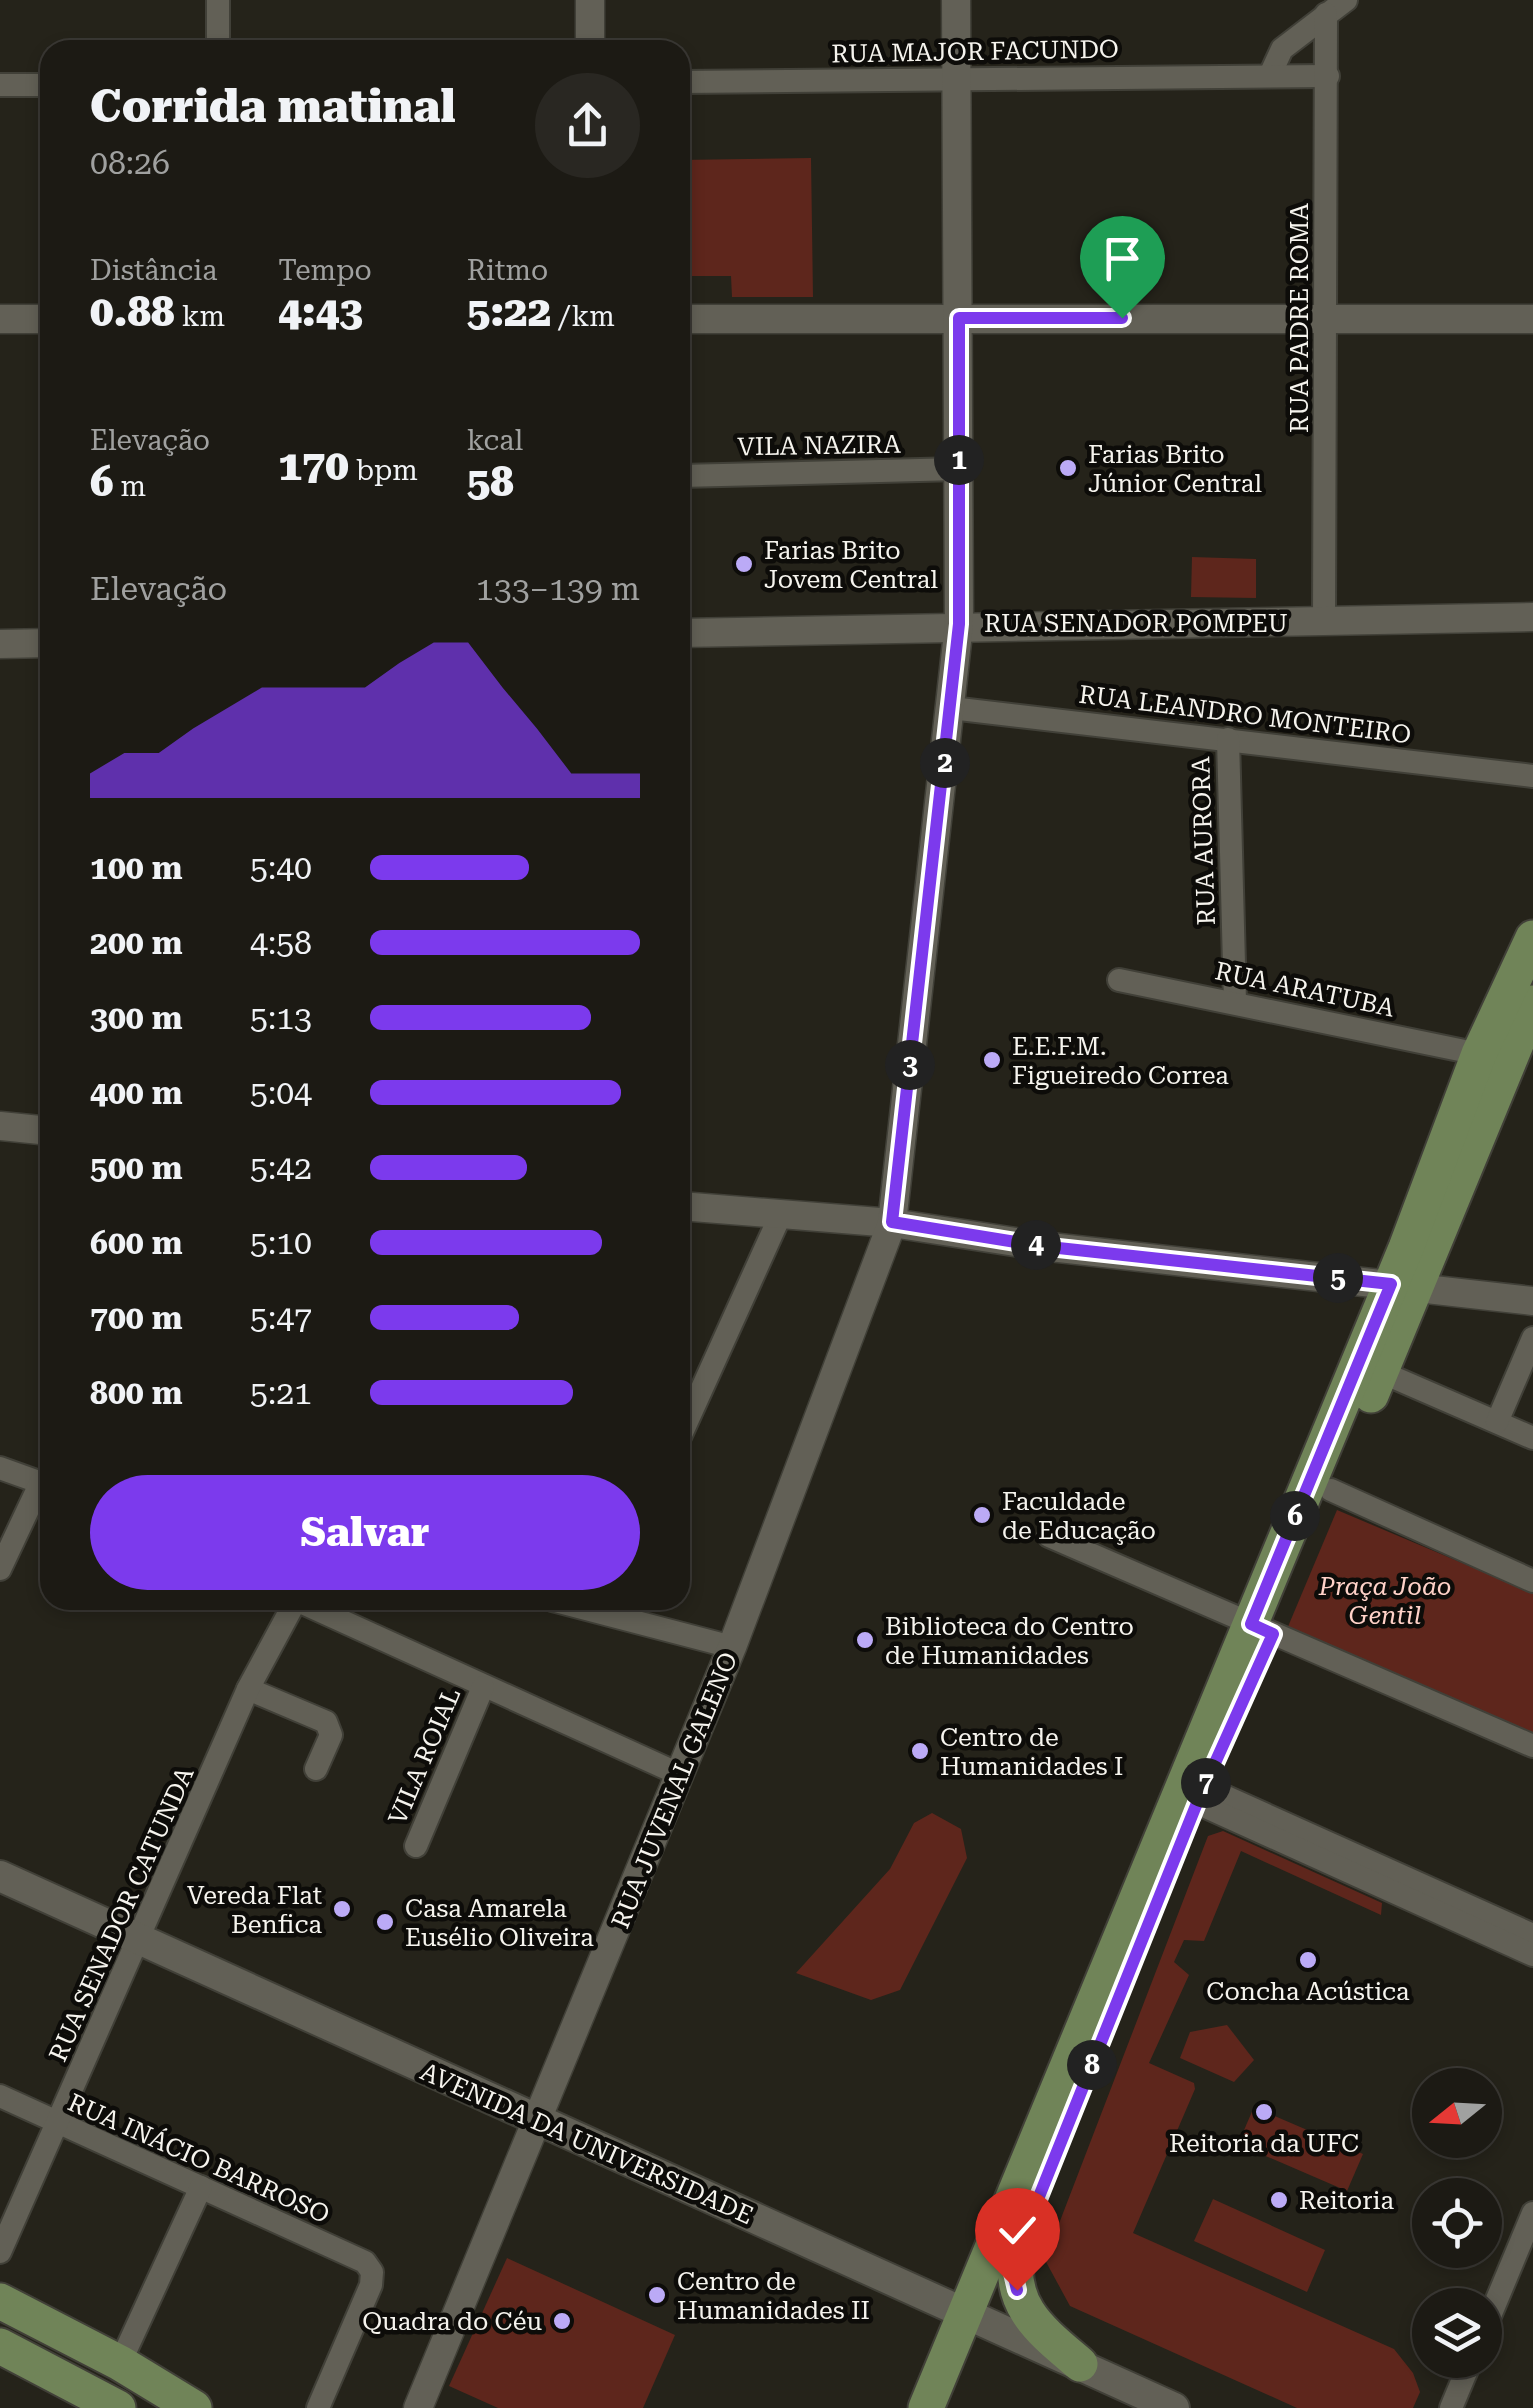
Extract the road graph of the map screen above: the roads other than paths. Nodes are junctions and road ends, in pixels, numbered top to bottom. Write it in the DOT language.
graph roads {
  1 [pos="218,0"];
  2 [pos="590,0"];
  3 [pos="956,0"];
  4 [pos="1346,0"];
  5 [pos="1326,14"];
  6 [pos="218,40"];
  7 [pos="590,40"];
  8 [pos="1270,75"];
  9 [pos="1328,76"];
  10 [pos="958,78"];
  11 [pos="690,82"];
  12 [pos="0,85"];
  13 [pos="40,85"];
  14 [pos="959,318"];
  15 [pos="1326,318"];
  16 [pos="0,319"];
  17 [pos="690,319"];
  18 [pos="1533,319"];
  19 [pos="40,320"];
  20 [pos="959,469"];
  21 [pos="690,476"];
  22 [pos="1533,617"];
  23 [pos="1324,622"];
  24 [pos="959,624"];
  25 [pos="690,633"];
  26 [pos="40,643"];
  27 [pos="0,644"];
  28 [pos="951,708"];
  29 [pos="1228,739"];
  30 [pos="1533,776"];
  31 [pos="1533,938"];
  32 [pos="1119,980"];
  33 [pos="1235,1002"];
  34 [pos="1533,1003"];
  35 [pos="1479,1054"];
  36 [pos="0,1126"];
  37 [pos="40,1130"];
  38 [pos="690,1207"];
  39 [pos="780,1216"];
  40 [pos="892,1222"];
  41 [pos="1404,1285"];
  42 [pos="1533,1301"];
  43 [pos="1533,1338"];
  44 [pos="1381,1372"];
  45 [pos="690,1415"];
  46 [pos="1497,1422"];
  47 [pos="1533,1438"];
  48 [pos="0,1468"];
  49 [pos="40,1482"];
  50 [pos="1332,1490"];
  51 [pos="40,1495"];
  52 [pos="1048,1536"];
  53 [pos="0,1569"];
  54 [pos="1533,1581"];
  55 [pos="291,1610"];
  56 [pos="317,1610"];
  57 [pos="615,1610"];
  58 [pos="1262,1629"];
  59 [pos="732,1647"];
  60 [pos="483,1687"];
  61 [pos="248,1689"];
  62 [pos="1533,1746"];
  63 [pos="316,1770"];
  64 [pos="681,1775"];
  65 [pos="1201,1795"];
  66 [pos="416,1846"];
  67 [pos="0,1876"];
  68 [pos="1533,1935"];
  69 [pos="141,1940"];
  70 [pos="1533,1955"];
  71 [pos="0,2096"];
  72 [pos="537,2122"];
  73 [pos="57,2126"];
  74 [pos="201,2187"];
  75 [pos="1533,2213"];
  76 [pos="1018,2249"];
  77 [pos="0,2252"];
  78 [pos="1502,2288"];
  79 [pos="0,2301"];
  80 [pos="975,2320"];
  81 [pos="0,2346"];
  82 [pos="120,2363"];
  83 [pos="1080,2364"];
  84 [pos="1464,2378"];
  85 [pos="118,2408"];
  86 [pos="194,2408"];
  87 [pos="318,2408"];
  88 [pos="418,2408"];
  89 [pos="926,2408"];
  90 [pos="952,2408"];
  91 [pos="1174,2408"];
  92 [pos="1452,2408"];
  1 -- 6 [label="street"];
  2 -- 7 [label="street"];
  3 -- 10 [label="street, RUA JUVENAL GALENO"];
  4 -- 5 [label="street"];
  5 -- 8 [label="street"];
  5 -- 9 [label="street, RUA PADRE ROMA"];
  8 -- 9 [label="street, RUA MAJOR FACUNDO"];
  8 -- 10 [label="street, RUA MAJOR FACUNDO"];
  9 -- 15 [label="street, RUA PADRE ROMA"];
  10 -- 11 [label="street, RUA MAJOR FACUNDO"];
  10 -- 14 [label="street, RUA JUVENAL GALENO"];
  12 -- 13 [label="street"];
  14 -- 15 [label="street"];
  14 -- 17 [label="street"];
  14 -- 20 [label="street, RUA JUVENAL GALENO"];
  15 -- 18 [label="street"];
  15 -- 23 [label="street, RUA PADRE ROMA"];
  16 -- 19 [label="street"];
  20 -- 21 [label="street, VILA NAZIRA"];
  20 -- 24 [label="street, RUA JUVENAL GALENO"];
  22 -- 23 [label="street, RUA SENADOR POMPEU"];
  23 -- 24 [label="street, RUA SENADOR POMPEU"];
  24 -- 25 [label="street, RUA SENADOR POMPEU"];
  24 -- 28 [label="street, RUA JUVENAL GALENO"];
  26 -- 27 [label="street"];
  28 -- 29 [label="street, RUA LEANDRO MONTEIRO"];
  28 -- 40 [label="street, RUA JUVENAL GALENO"];
  29 -- 30 [label="street, RUA LEANDRO MONTEIRO"];
  29 -- 33 [label="street, RUA AURORA"];
  31 -- 35 [label="main road"];
  32 -- 33 [label="street, RUA ARATUBA"];
  33 -- 35 [label="street, RUA ARATUBA"];
  34 -- 41 [label="main road"];
  35 -- 41 [label="main road"];
  36 -- 37 [label="street"];
  38 -- 39 [label="street"];
  39 -- 40 [label="street"];
  39 -- 45 [label="street"];
  40 -- 41 [label="street"];
  40 -- 59 [label="street, RUA JUVENAL GALENO"];
  41 -- 42 [label="street"];
  41 -- 44 [label="main road"];
  41 -- 58 [label="main road"];
  43 -- 46 [label="street"];
  44 -- 46 [label="street"];
  44 -- 50 [label="main road"];
  46 -- 47 [label="street"];
  48 -- 49 [label="street"];
  50 -- 54 [label="street"];
  50 -- 58 [label="main road"];
  51 -- 53 [label="street"];
  52 -- 58 [label="street"];
  55 -- 61 [label="street, RUA SENADOR CATUNDA"];
  56 -- 60 [label="street"];
  57 -- 59 [label="street"];
  58 -- 62 [label="street"];
  58 -- 65 [label="main road"];
  58 -- 80 [label="main road"];
  59 -- 64 [label="street, RUA JUVENAL GALENO"];
  60 -- 64 [label="street"];
  60 -- 66 [label="street, VILA ROIAL"];
  61 -- 63 [label="street"];
  61 -- 69 [label="street, RUA SENADOR CATUNDA"];
  64 -- 72 [label="street, RUA JUVENAL GALENO"];
  65 -- 68 [label="street"];
  65 -- 70 [label="street"];
  65 -- 76 [label="main road"];
  67 -- 69 [label="main road, AVENIDA DA UNIVERSIDADE"];
  69 -- 72 [label="main road, AVENIDA DA UNIVERSIDADE"];
  69 -- 73 [label="street, RUA SENADOR CATUNDA"];
  71 -- 73 [label="street, RUA INÁCIO BARROSO"];
  72 -- 80 [label="main road, AVENIDA DA UNIVERSIDADE"];
  72 -- 88 [label="street, RUA JUVENAL GALENO"];
  73 -- 74 [label="street, RUA INÁCIO BARROSO"];
  73 -- 77 [label="street, RUA SENADOR CATUNDA"];
  74 -- 82 [label="street"];
  74 -- 87 [label="street, RUA INÁCIO BARROSO"];
  75 -- 78 [label="street"];
  76 -- 80 [label="main road"];
  76 -- 83 [label="main road"];
  79 -- 82 [label="main road"];
  80 -- 83 [label="main road, AVENIDA DA UNIVERSIDADE"];
  80 -- 89 [label="main road"];
  80 -- 90 [label="main road"];
  81 -- 85 [label="main road"];
  82 -- 86 [label="main road"];
  83 -- 91 [label="main road, AVENIDA DA UNIVERSIDADE"];
  84 -- 92 [label="street"];
}
